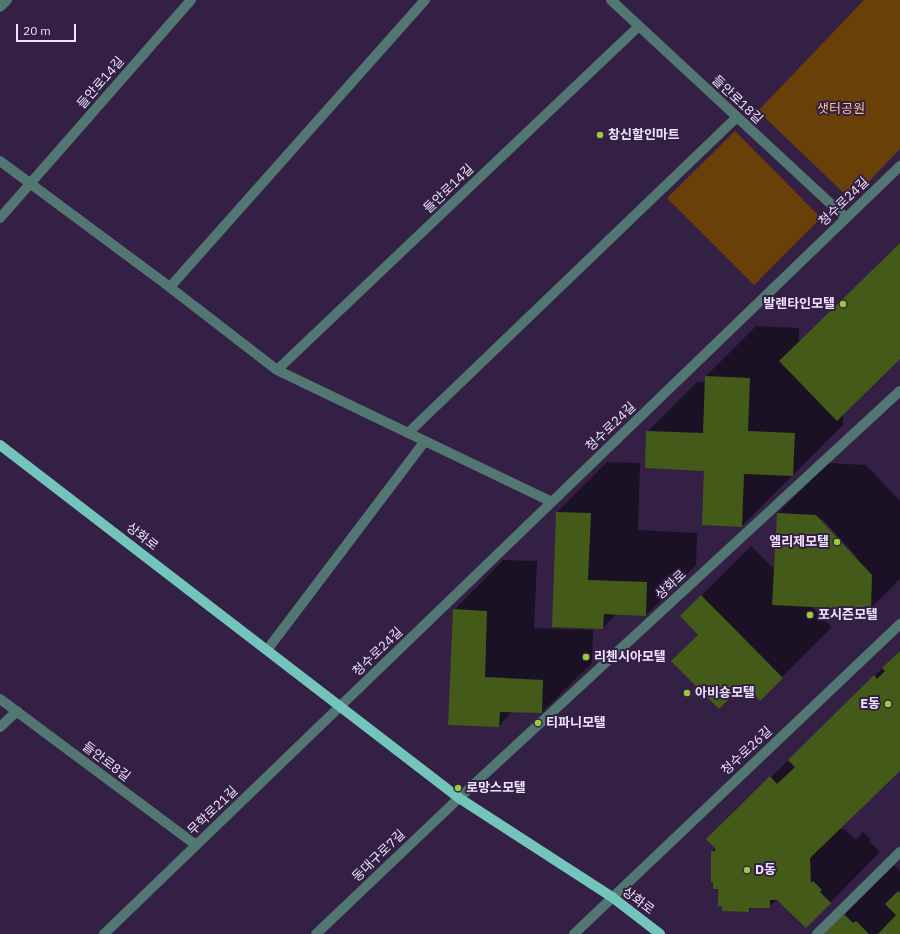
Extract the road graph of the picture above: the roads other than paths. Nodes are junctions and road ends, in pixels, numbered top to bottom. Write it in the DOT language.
graph roads {
  1 [pos="6,0"];
  2 [pos="191,0"];
  3 [pos="425,0"];
  4 [pos="611,0"];
  5 [pos="0,7"];
  6 [pos="639,26"];
  7 [pos="737,117"];
  8 [pos="0,161"];
  9 [pos="900,166"];
  10 [pos="30,183"];
  11 [pos="0,218"];
  12 [pos="846,218"];
  13 [pos="170,288"];
  14 [pos="277,370"];
  15 [pos="900,391"];
  16 [pos="408,433"];
  17 [pos="425,441"];
  18 [pos="0,445"];
  19 [pos="552,502"];
  20 [pos="900,624"];
  21 [pos="267,650"];
  22 [pos="0,698"];
  23 [pos="340,706"];
  24 [pos="17,711"];
  25 [pos="0,727"];
  26 [pos="459,798"];
  27 [pos="196,845"];
  28 [pos="900,852"];
  29 [pos="612,897"];
  30 [pos="104,934"];
  31 [pos="316,934"];
  32 [pos="574,934"];
  33 [pos="660,934"];
  34 [pos="817,934"];
  1 -- 5 [label="street"];
  2 -- 10 [label="street, 들안로14길"];
  3 -- 13 [label="street"];
  4 -- 6 [label="street, 들안로18길"];
  6 -- 7 [label="street, 들안로18길"];
  6 -- 14 [label="street, 들안로14길"];
  7 -- 12 [label="street, 들안로18길"];
  7 -- 16 [label="street"];
  8 -- 10 [label="street"];
  9 -- 12 [label="street, 청수로24길"];
  10 -- 11 [label="street"];
  10 -- 13 [label="street"];
  12 -- 19 [label="street, 청수로24길"];
  13 -- 14 [label="street"];
  14 -- 16 [label="street"];
  15 -- 26 [label="street, 상화로"];
  16 -- 17 [label="street"];
  17 -- 19 [label="street"];
  17 -- 21 [label="street"];
  18 -- 21 [label="main road, 상화로"];
  19 -- 23 [label="street, 청수로24길"];
  20 -- 29 [label="street, 청수로26길"];
  21 -- 23 [label="main road, 상화로"];
  22 -- 24 [label="street, 들안로8길"];
  23 -- 26 [label="main road, 상화로"];
  23 -- 27 [label="street, 무학로21길"];
  24 -- 25 [label="street"];
  24 -- 27 [label="street, 들안로8길"];
  26 -- 29 [label="main road, 상화로"];
  26 -- 31 [label="street, 동대구로7길"];
  27 -- 30 [label="street, 무학로21길"];
  28 -- 34 [label="street"];
  29 -- 32 [label="street, 청수로26길"];
  29 -- 33 [label="main road, 상화로"];
}
